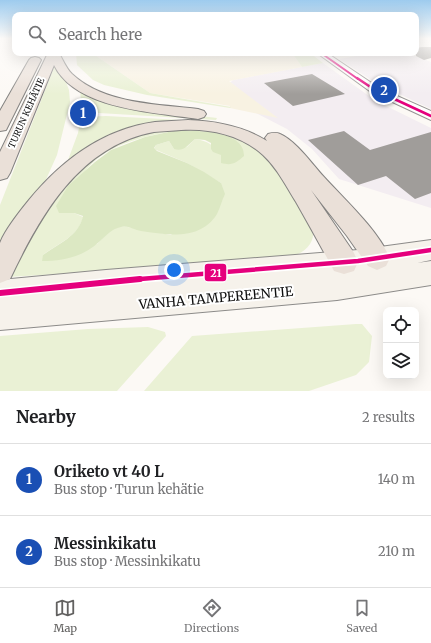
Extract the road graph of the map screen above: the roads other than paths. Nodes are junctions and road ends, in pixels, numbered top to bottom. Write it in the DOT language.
graph roads {
  1 [pos="37,57"];
  2 [pos="51,57"];
  3 [pos="55,57"];
  4 [pos="327,57"];
  5 [pos="431,116"];
  6 [pos="0,126"];
  7 [pos="0,173"];
  8 [pos="431,250"];
  9 [pos="344,262"];
  10 [pos="377,270"];
  11 [pos="431,273"];
  12 [pos="2,297"];
  1 -- 6 [label="highway, TURUN KEHÄTIE"];
  2 -- 7 [label="highway, TURUN KEHÄTIE"];
  3 -- 10 [label="highway"];
  4 -- 5 [label="street"];
  8 -- 10 [label="main road, VANHA TAMPEREENTIE"];
  9 -- 10 [label="main road, VANHA TAMPEREENTIE"];
  9 -- 12 [label="main road, VANHA TAMPEREENTIE"];
  9 -- 12 [label="highway"];
  10 -- 11 [label="main road, VANHA TAMPEREENTIE"];
  10 -- 12 [label="main road, VANHA TAMPEREENTIE"];
}
